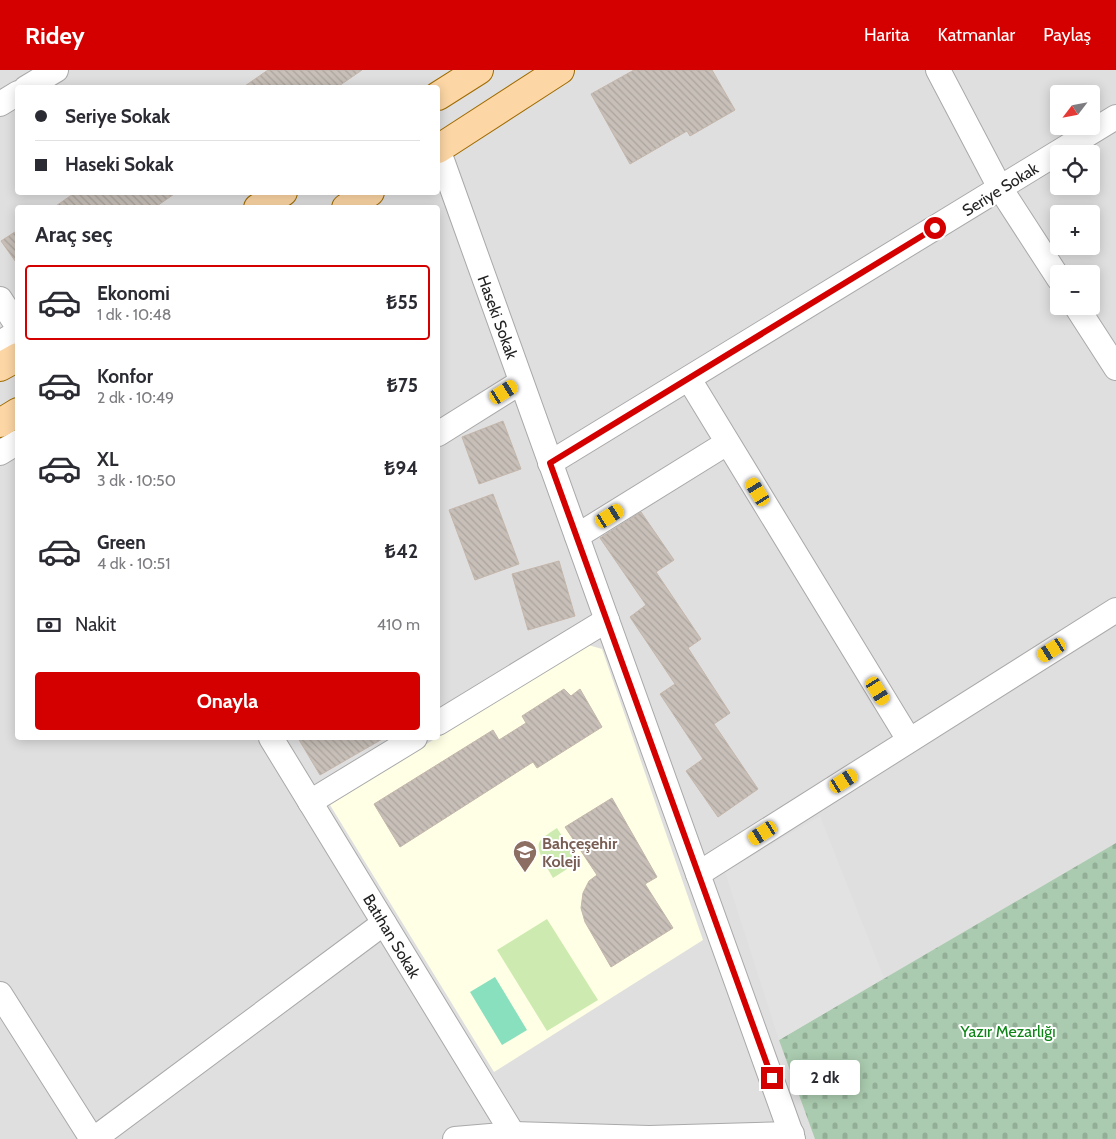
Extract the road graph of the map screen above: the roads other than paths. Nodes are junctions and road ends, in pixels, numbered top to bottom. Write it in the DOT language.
graph roads {
  1 [pos="56,70"];
  2 [pos="479,70"];
  3 [pos="560,70"];
  4 [pos="938,70"];
  5 [pos="31,85"];
  6 [pos="15,95"];
  7 [pos="440,95"];
  8 [pos="0,104"];
  9 [pos="1116,116"];
  10 [pos="440,148"];
  11 [pos="440,155"];
  12 [pos="1000,188"];
  13 [pos="278,195"];
  14 [pos="366,195"];
  15 [pos="263,205"];
  16 [pos="350,205"];
  17 [pos="1050,265"];
  18 [pos="0,299"];
  19 [pos="1082,315"];
  20 [pos="15,322"];
  21 [pos="15,334"];
  22 [pos="0,343"];
  23 [pos="15,358"];
  24 [pos="0,367"];
  25 [pos="1116,368"];
  26 [pos="688,379"];
  27 [pos="521,382"];
  28 [pos="15,414"];
  29 [pos="0,423"];
  30 [pos="440,433"];
  31 [pos="727,443"];
  32 [pos="15,444"];
  33 [pos="0,453"];
  34 [pos="550,463"];
  35 [pos="577,536"];
  36 [pos="1116,610"];
  37 [pos="607,620"];
  38 [pos="440,722"];
  39 [pos="272,740"];
  40 [pos="412,740"];
  41 [pos="909,740"];
  42 [pos="310,802"];
  43 [pos="698,874"];
  44 [pos="384,923"];
  45 [pos="0,994"];
  46 [pos="513,1134"];
  47 [pos="793,1137"];
  48 [pos="93,1139"];
  49 [pos="455,1139"];
  1 -- 5 [label="street"];
  2 -- 7 [label="main road"];
  3 -- 10 [label="main road"];
  4 -- 12 [label="street"];
  6 -- 8 [label="street"];
  9 -- 12 [label="street, Seriye Sokak"];
  11 -- 27 [label="street, Haseki Sokak"];
  12 -- 17 [label="street"];
  12 -- 26 [label="street, Seriye Sokak"];
  13 -- 15 [label="main road"];
  14 -- 16 [label="main road"];
  18 -- 20 [label="street"];
  19 -- 25 [label="street"];
  21 -- 22 [label="street"];
  23 -- 24 [label="main road"];
  26 -- 31 [label="street"];
  26 -- 34 [label="street, Seriye Sokak"];
  27 -- 30 [label="street"];
  27 -- 34 [label="street, Haseki Sokak"];
  28 -- 29 [label="main road"];
  31 -- 35 [label="street"];
  31 -- 41 [label="street"];
  32 -- 33 [label="street"];
  34 -- 35 [label="street, Haseki Sokak"];
  35 -- 37 [label="street, Haseki Sokak"];
  36 -- 41 [label="street"];
  37 -- 38 [label="street"];
  37 -- 43 [label="street, Haseki Sokak"];
  39 -- 42 [label="street, Batıhan Sokak"];
  40 -- 42 [label="street"];
  41 -- 43 [label="street"];
  42 -- 44 [label="street, Batıhan Sokak"];
  43 -- 47 [label="street, Haseki Sokak"];
  44 -- 46 [label="street, Batıhan Sokak"];
  44 -- 48 [label="street"];
  45 -- 48 [label="street"];
  46 -- 47 [label="street"];
  46 -- 49 [label="street"];
}
